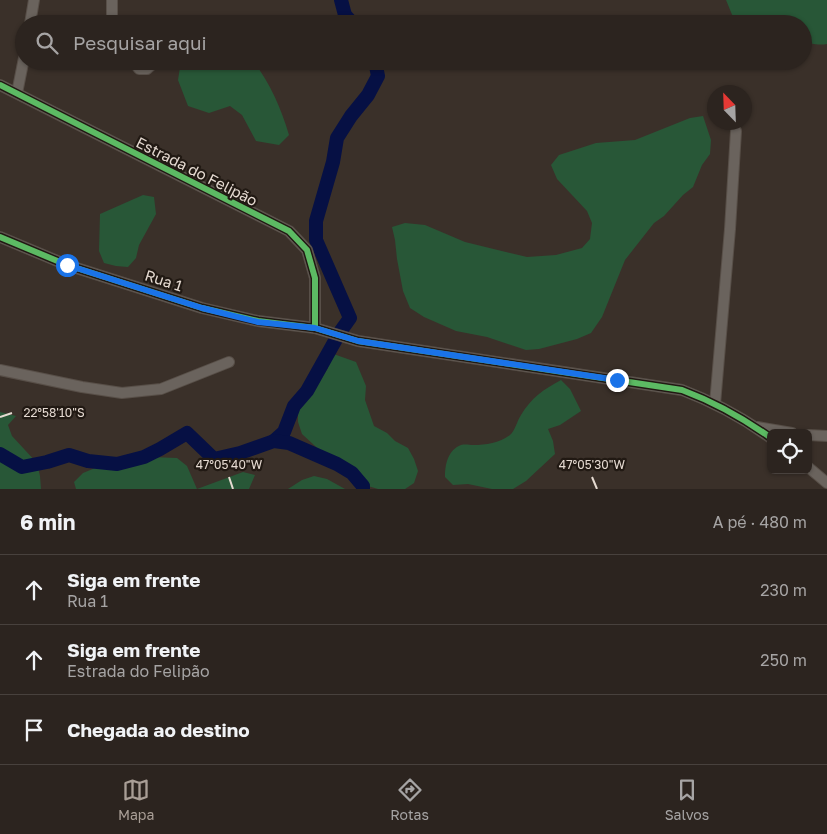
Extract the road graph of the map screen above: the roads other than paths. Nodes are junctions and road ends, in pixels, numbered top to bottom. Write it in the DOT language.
graph roads {
  1 [pos="34,0"];
  2 [pos="112,0"];
  3 [pos="32,15"];
  4 [pos="112,15"];
  5 [pos="22,70"];
  6 [pos="0,85"];
  7 [pos="17,93"];
  8 [pos="736,131"];
  9 [pos="0,237"];
  10 [pos="319,329"];
  11 [pos="229,362"];
  12 [pos="0,370"];
  13 [pos="715,404"];
  14 [pos="754,426"];
  15 [pos="770,429"];
  16 [pos="767,435"];
  17 [pos="812,435"];
  18 [pos="827,436"];
  19 [pos="812,470"];
  20 [pos="827,483"];
  1 -- 3 [label="street"];
  2 -- 4 [label="street"];
  5 -- 7 [label="street"];
  6 -- 7 [label="street, Estrada do Felipão"];
  7 -- 10 [label="street, Estrada do Felipão"];
  8 -- 13 [label="street"];
  9 -- 10 [label="street, Rua 1"];
  10 -- 13 [label="street"];
  11 -- 12 [label="street"];
  13 -- 14 [label="street"];
  14 -- 15 [label="street"];
  14 -- 16 [label="street"];
  17 -- 18 [label="street"];
  19 -- 20 [label="street"];
}
